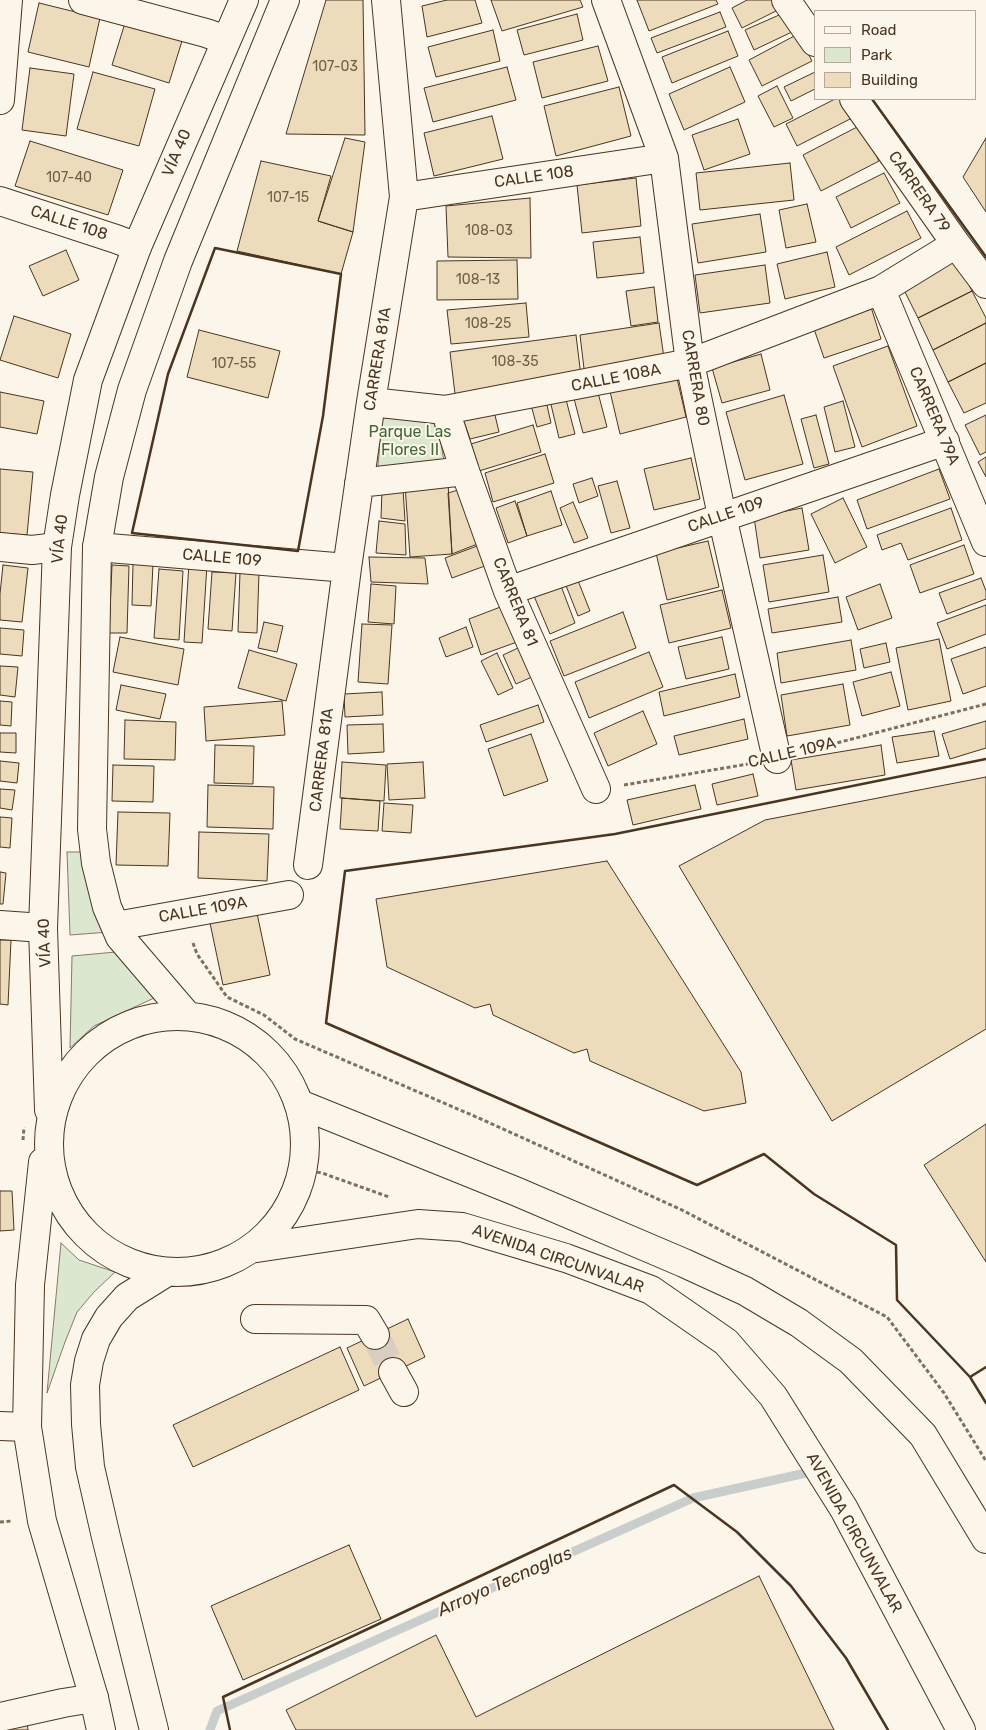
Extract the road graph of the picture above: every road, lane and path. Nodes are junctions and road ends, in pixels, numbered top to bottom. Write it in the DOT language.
graph roads {
  1 [pos="8,0"];
  2 [pos="82,0"];
  3 [pos="244,0"];
  4 [pos="285,0"];
  5 [pos="386,0"];
  6 [pos="606,0"];
  7 [pos="786,0"];
  8 [pos="226,40"];
  9 [pos="814,41"];
  10 [pos="0,100"];
  11 [pos="855,100"];
  12 [pos="664,158"];
  13 [pos="404,197"];
  14 [pos="0,201"];
  15 [pos="956,244"];
  16 [pos="137,247"];
  17 [pos="986,284"];
  18 [pos="881,290"];
  19 [pos="690,364"];
  20 [pos="371,402"];
  21 [pos="446,410"];
  22 [pos="945,441"];
  23 [pos="465,471"];
  24 [pos="359,483"];
  25 [pos="722,516"];
  26 [pos="986,542"];
  27 [pos="0,547"];
  28 [pos="57,547"];
  29 [pos="97,548"];
  30 [pos="347,568"];
  31 [pos="508,591"];
  32 [pos="986,704"];
  33 [pos="777,759"];
  34 [pos="596,789"];
  35 [pos="308,865"];
  36 [pos="289,895"];
  37 [pos="183,914"];
  38 [pos="0,925"];
  39 [pos="116,926"];
  40 [pos="43,928"];
  41 [pos="184,1013"];
  42 [pos="302,1105"];
  43 [pos="48,1119"];
  44 [pos="304,1170"];
  45 [pos="392,1198"];
  46 [pos="250,1249"];
  47 [pos="167,1272"];
  48 [pos="255,1319"];
  49 [pos="375,1335"];
  50 [pos="0,1426"];
  51 [pos="27,1427"];
  52 [pos="986,1460"];
  53 [pos="986,1539"];
  54 [pos="94,1698"];
  55 [pos="0,1717"];
  56 [pos="101,1730"];
  57 [pos="154,1730"];
  58 [pos="961,1730"];
  1 -- 10 [label="main road"];
  2 -- 8 [label="main road"];
  3 -- 8 [label="main road, VÍA 40"];
  4 -- 29 [label="main road"];
  5 -- 13 [label="main road, CARRERA 81A"];
  6 -- 12 [label="main road, CARRERA 80"];
  7 -- 9 [label="main road"];
  8 -- 16 [label="main road, VÍA 40"];
  11 -- 15 [label="main road, CARRERA 79"];
  12 -- 13 [label="main road, CALLE 108"];
  12 -- 19 [label="main road, CARRERA 80"];
  13 -- 20 [label="main road, CARRERA 81A"];
  14 -- 16 [label="main road, CALLE 108"];
  15 -- 17 [label="main road, CARRERA 79"];
  15 -- 18 [label="main road, CALLE 108A"];
  16 -- 28 [label="main road, VÍA 40"];
  18 -- 19 [label="main road, CALLE 108A"];
  18 -- 22 [label="main road, CARRERA 79A"];
  19 -- 21 [label="main road, CALLE 108A"];
  19 -- 25 [label="main road, CARRERA 80"];
  20 -- 21 [label="main road, CALLE 108A"];
  20 -- 24 [label="main road, CARRERA 81A"];
  21 -- 23 [label="main road, CARRERA 81"];
  22 -- 25 [label="main road, CALLE 109"];
  22 -- 26 [label="main road, CARRERA 79A"];
  23 -- 24 [label="main road"];
  23 -- 31 [label="main road, CARRERA 81"];
  24 -- 30 [label="main road, CARRERA 81A"];
  25 -- 31 [label="main road, CALLE 109"];
  25 -- 33 [label="main road, CARRERA 80"];
  27 -- 28 [label="main road"];
  28 -- 40 [label="main road, VÍA 40"];
  29 -- 30 [label="main road, CALLE 109"];
  29 -- 39 [label="main road"];
  30 -- 35 [label="main road, CARRERA 81A"];
  31 -- 34 [label="main road, CARRERA 81"];
  32 -- 33 [label="path, CALLE 109A"];
  33 -- 34 [label="path, CALLE 109A"];
  36 -- 37 [label="main road, CALLE 109A"];
  37 -- 39 [label="main road, CALLE 109A"];
  37 -- 52 [label="path"];
  38 -- 40 [label="main road"];
  39 -- 41 [label="main road"];
  40 -- 43 [label="main road, VÍA 40"];
  41 -- 42 [label="main road"];
  41 -- 43 [label="main road"];
  42 -- 44 [label="main road"];
  42 -- 53 [label="main road"];
  43 -- 47 [label="main road"];
  43 -- 51 [label="main road"];
  44 -- 45 [label="path"];
  44 -- 46 [label="main road"];
  46 -- 47 [label="main road"];
  46 -- 58 [label="main road, AVENIDA CIRCUNVALAR"];
  47 -- 57 [label="main road"];
  48 -- 49 [label="main road"];
  50 -- 51 [label="main road"];
  51 -- 54 [label="main road"];
  54 -- 55 [label="main road"];
  54 -- 56 [label="main road"];
}
